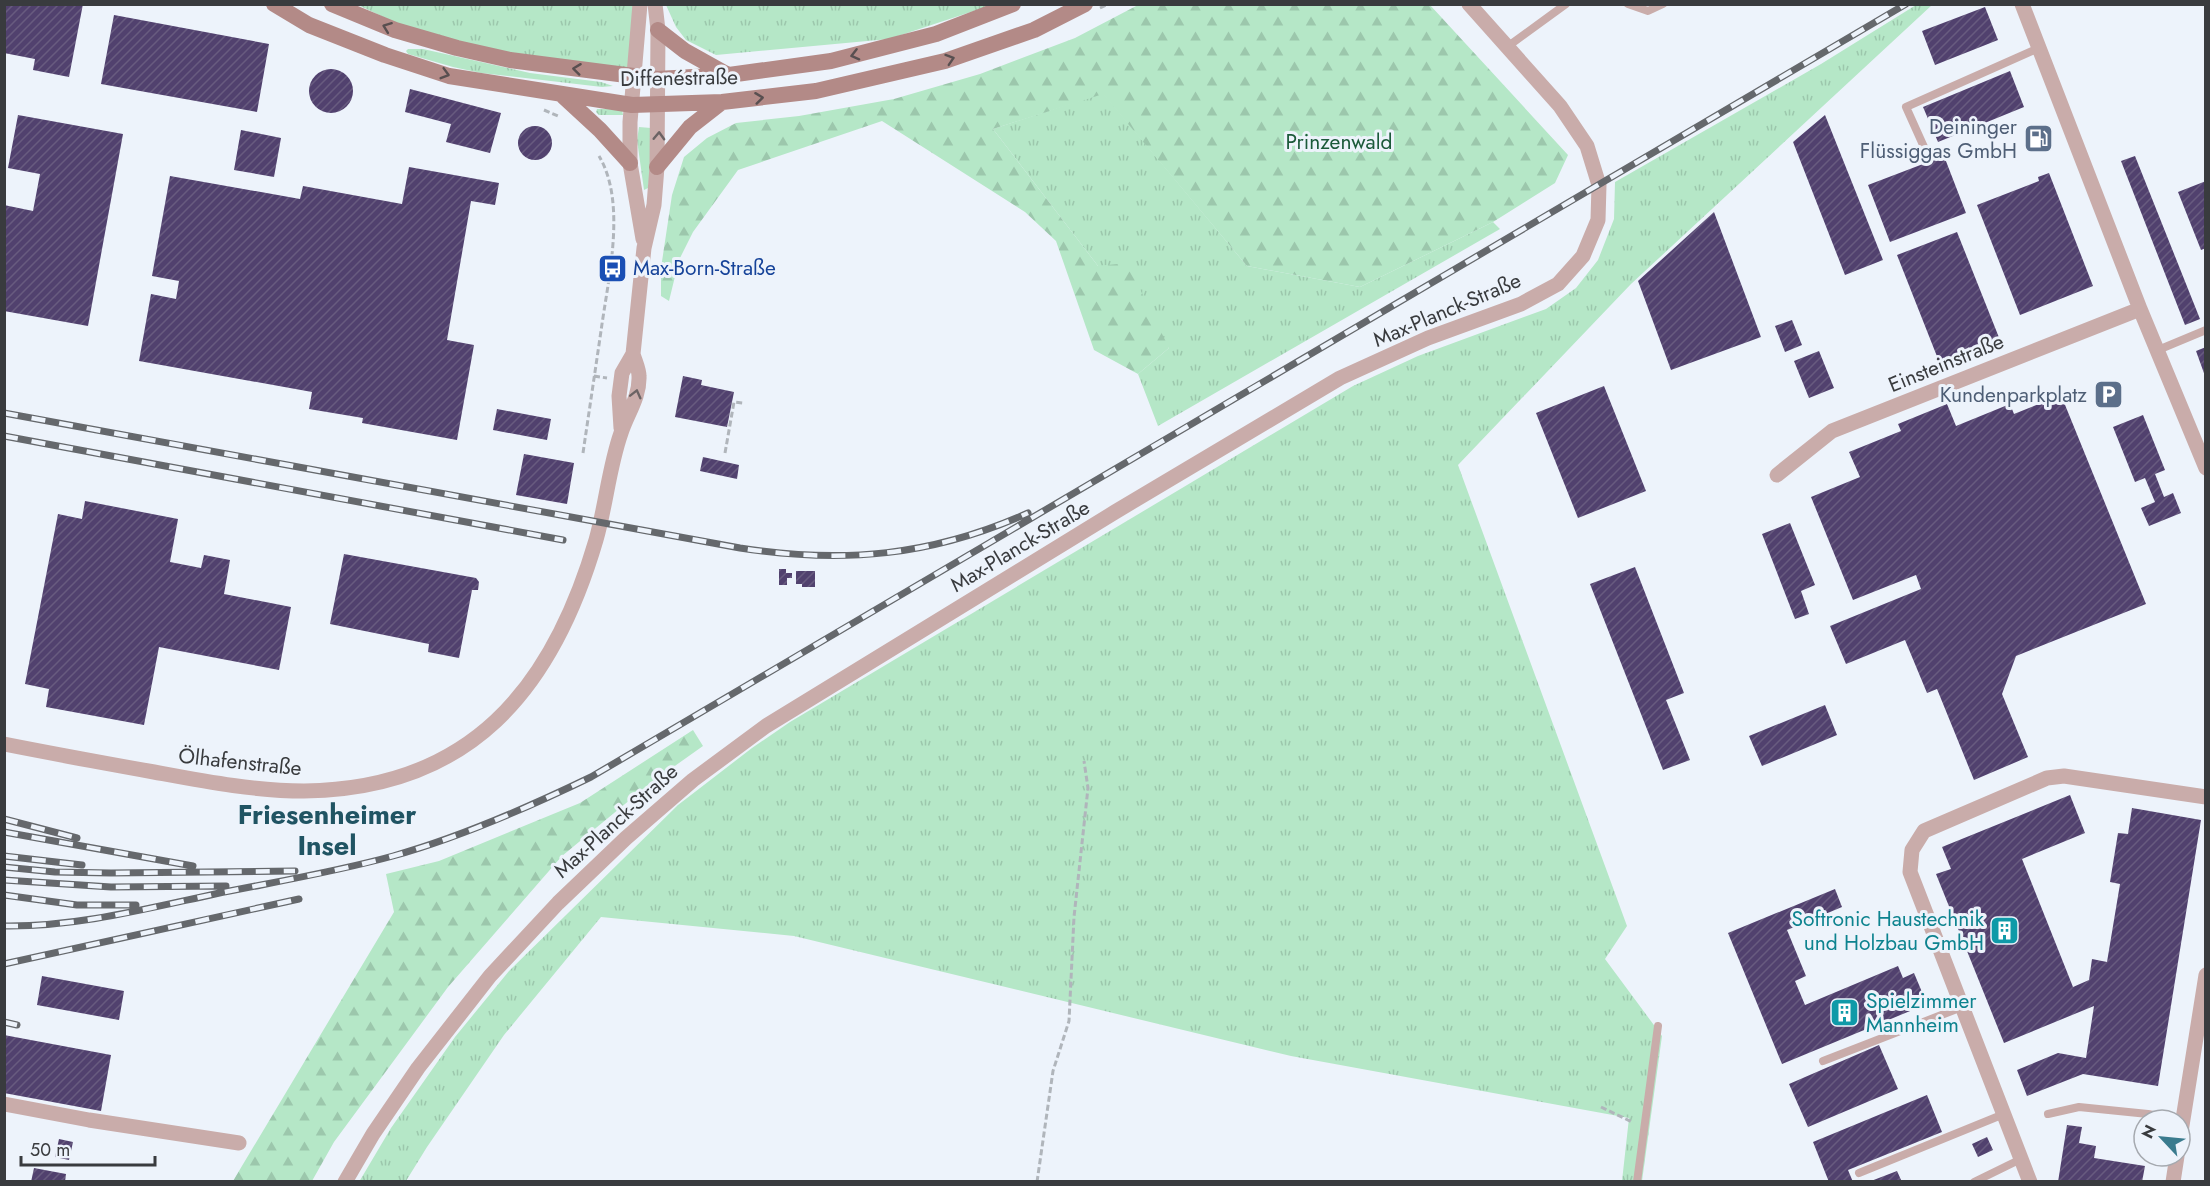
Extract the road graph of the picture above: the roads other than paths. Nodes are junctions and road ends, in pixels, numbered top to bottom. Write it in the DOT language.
graph roads {
  1 [pos="274,4"];
  2 [pos="332,4"];
  3 [pos="640,4"];
  4 [pos="655,4"];
  5 [pos="1013,4"];
  6 [pos="1085,4"];
  7 [pos="1469,4"];
  8 [pos="1566,4"];
  9 [pos="1628,4"];
  10 [pos="1663,4"];
  11 [pos="2022,4"];
  12 [pos="658,30"];
  13 [pos="1507,46"];
  14 [pos="2039,48"];
  15 [pos="729,75"];
  16 [pos="635,76"];
  17 [pos="657,79"];
  18 [pos="560,94"];
  19 [pos="722,102"];
  20 [pos="632,105"];
  21 [pos="659,105"];
  22 [pos="1924,147"];
  23 [pos="630,163"];
  24 [pos="657,167"];
  25 [pos="644,248"];
  26 [pos="2140,309"];
  27 [pos="2205,330"];
  28 [pos="2158,350"];
  29 [pos="2205,468"];
  30 [pos="1777,475"];
  31 [pos="4,744"];
  32 [pos="2205,797"];
  33 [pos="2205,975"];
  34 [pos="1962,1007"];
  35 [pos="1658,1026"];
  36 [pos="1823,1061"];
  37 [pos="4,1104"];
  38 [pos="2182,1108"];
  39 [pos="2132,1112"];
  40 [pos="2004,1114"];
  41 [pos="2048,1114"];
  42 [pos="238,1143"];
  43 [pos="2021,1159"];
  44 [pos="1860,1173"];
  45 [pos="345,1182"];
  46 [pos="1637,1182"];
  47 [pos="1974,1182"];
  48 [pos="2030,1182"];
  1 -- 18 [label="main road, Diffenéstraße, one-way"];
  16 -- 2 [label="main road, Diffenéstraße, one-way"];
  3 -- 16 [label="street"];
  4 -- 12 [label="street"];
  5 -- 15 [label="main road, Diffenéstraße, one-way"];
  19 -- 6 [label="main road, Diffenéstraße, one-way"];
  7 -- 13 [label="street, Max-Planck-Straße"];
  8 -- 13 [label="lane"];
  9 -- 10 [label="lane"];
  11 -- 14 [label="street"];
  12 -- 15 [label="main road"];
  12 -- 17 [label="street"];
  13 -- 45 [label="street, Max-Planck-Straße"];
  14 -- 22 [label="lane"];
  14 -- 26 [label="street"];
  15 -- 17 [label="main road, Diffenéstraße"];
  16 -- 17 [label="main road, Diffenéstraße"];
  16 -- 20 [label="street, Ölhafenstraße"];
  17 -- 21 [label="street"];
  18 -- 20 [label="main road, Diffenéstraße"];
  18 -- 23 [label="main road"];
  19 -- 21 [label="main road, Diffenéstraße"];
  19 -- 24 [label="main road"];
  20 -- 21 [label="main road, Diffenéstraße"];
  20 -- 23 [label="street, Ölhafenstraße"];
  24 -- 21 [label="street, Ölhafenstraße, one-way"];
  23 -- 25 [label="street, Ölhafenstraße"];
  24 -- 25 [label="street, Ölhafenstraße"];
  25 -- 31 [label="street, Ölhafenstraße"];
  26 -- 28 [label="street"];
  26 -- 30 [label="street, Einsteinstraße"];
  27 -- 28 [label="lane"];
  28 -- 29 [label="street"];
  32 -- 34 [label="street"];
  33 -- 38 [label="street"];
  34 -- 36 [label="lane"];
  34 -- 40 [label="street"];
  35 -- 46 [label="lane"];
  37 -- 42 [label="street"];
  39 -- 41 [label="lane"];
  40 -- 43 [label="street"];
  40 -- 44 [label="lane"];
  43 -- 47 [label="lane"];
  43 -- 48 [label="street"];
}
